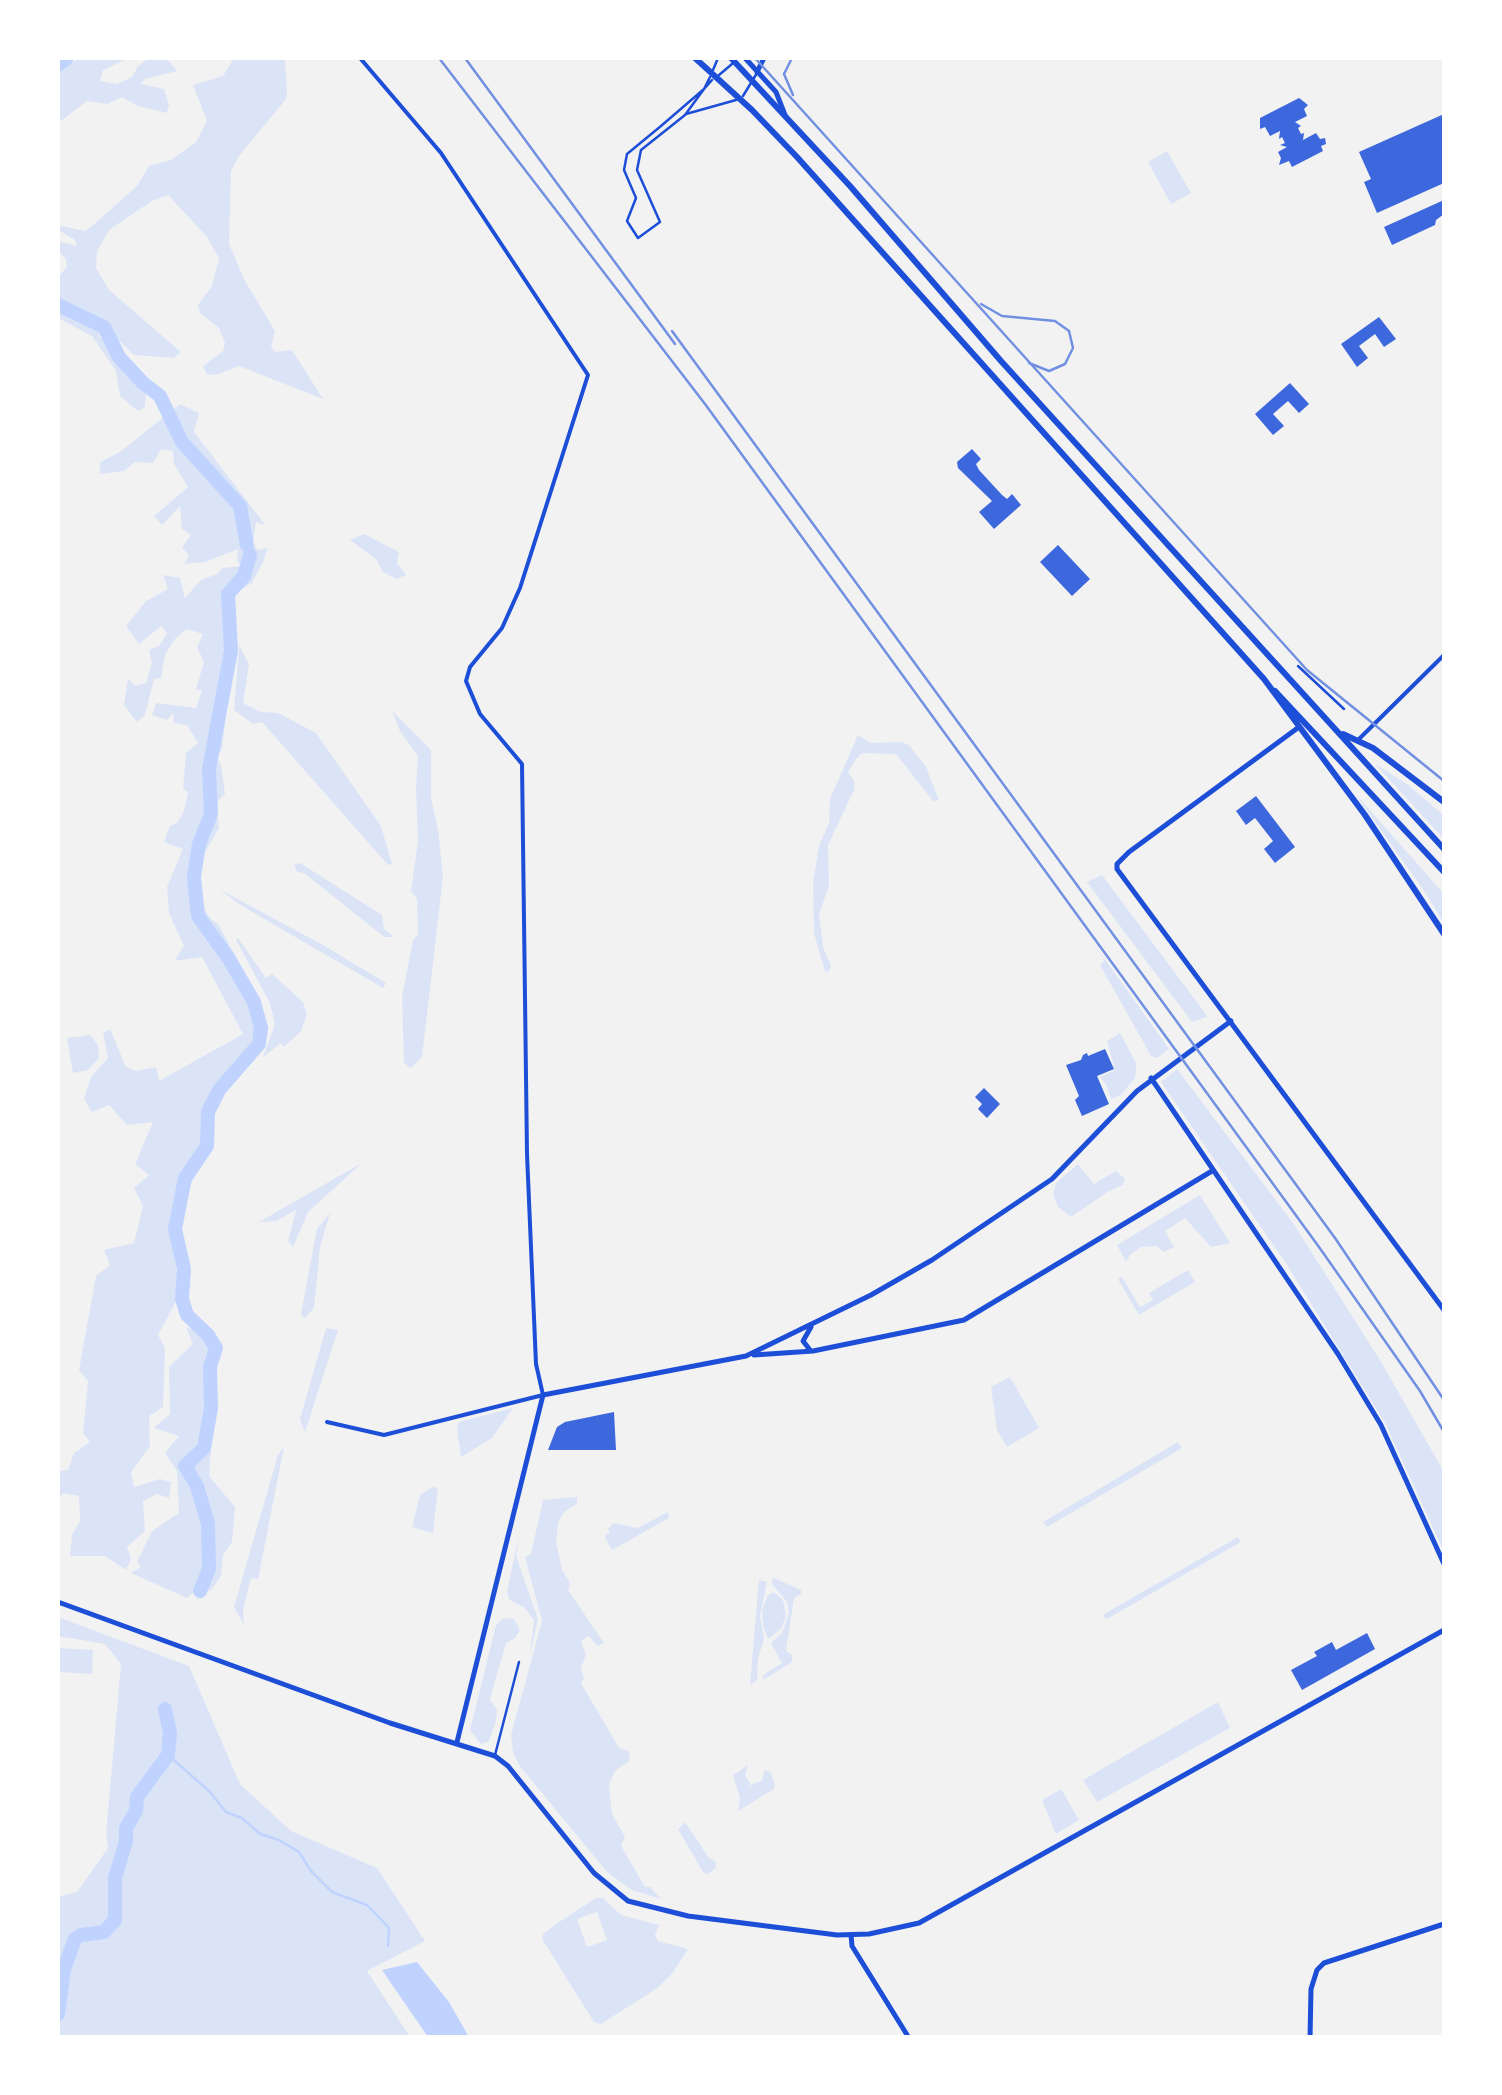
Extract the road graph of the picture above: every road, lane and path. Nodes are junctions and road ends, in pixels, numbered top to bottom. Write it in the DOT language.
graph roads {
  1 [pos="360,58"];
  2 [pos="695,58"];
  3 [pos="718,58"];
  4 [pos="764,58"];
  5 [pos="738,59"];
  6 [pos="757,72"];
  7 [pos="714,76"];
  8 [pos="752,81"];
  9 [pos="704,89"];
  10 [pos="741,99"];
  11 [pos="685,114"];
  12 [pos="786,114"];
  13 [pos="1444,655"];
  14 [pos="1298,666"];
  15 [pos="1264,679"];
  16 [pos="1344,708"];
  17 [pos="1299,728"];
  18 [pos="1342,734"];
  19 [pos="1358,740"];
  20 [pos="1444,802"];
  21 [pos="1444,848"];
  22 [pos="1444,872"];
  23 [pos="1444,934"];
  24 [pos="1231,1020"];
  25 [pos="1151,1078"];
  26 [pos="1212,1171"];
  27 [pos="1444,1310"];
  28 [pos="814,1324"];
  29 [pos="813,1351"];
  30 [pos="746,1356"];
  31 [pos="542,1395"];
  32 [pos="328,1422"];
  33 [pos="1444,1564"];
  34 [pos="58,1602"];
  35 [pos="1444,1630"];
  36 [pos="519,1662"];
  37 [pos="457,1742"];
  38 [pos="495,1756"];
  39 [pos="1444,1924"];
  40 [pos="851,1935"];
  41 [pos="909,2038"];
  42 [pos="1310,2038"];
  1 -- 31 [label="street"];
  2 -- 7 [label="main road"];
  3 -- 7 [label="lane"];
  4 -- 6 [label="street"];
  5 -- 6 [label="street"];
  5 -- 7 [label="lane"];
  5 -- 8 [label="main road"];
  6 -- 8 [label="lane"];
  6 -- 12 [label="street"];
  7 -- 9 [label="lane"];
  7 -- 10 [label="main road"];
  8 -- 10 [label="lane"];
  8 -- 12 [label="main road"];
  9 -- 11 [label="lane"];
  9 -- 11 [label="lane"];
  10 -- 11 [label="lane"];
  10 -- 15 [label="main road"];
  12 -- 18 [label="main road"];
  13 -- 19 [label="street"];
  14 -- 16 [label="path"];
  15 -- 17 [label="main road"];
  15 -- 22 [label="main road"];
  17 -- 23 [label="main road"];
  17 -- 24 [label="street"];
  18 -- 19 [label="main road"];
  18 -- 21 [label="main road"];
  19 -- 20 [label="main road"];
  24 -- 25 [label="street"];
  24 -- 27 [label="street"];
  25 -- 26 [label="street"];
  25 -- 28 [label="street"];
  26 -- 29 [label="street"];
  26 -- 33 [label="street"];
  28 -- 29 [label="street"];
  28 -- 30 [label="street"];
  29 -- 30 [label="street"];
  30 -- 31 [label="street"];
  31 -- 32 [label="street"];
  31 -- 37 [label="street"];
  34 -- 37 [label="street"];
  35 -- 40 [label="street"];
  36 -- 38 [label="lane"];
  37 -- 38 [label="street"];
  38 -- 40 [label="street"];
  39 -- 42 [label="street"];
  40 -- 41 [label="street"];
}
